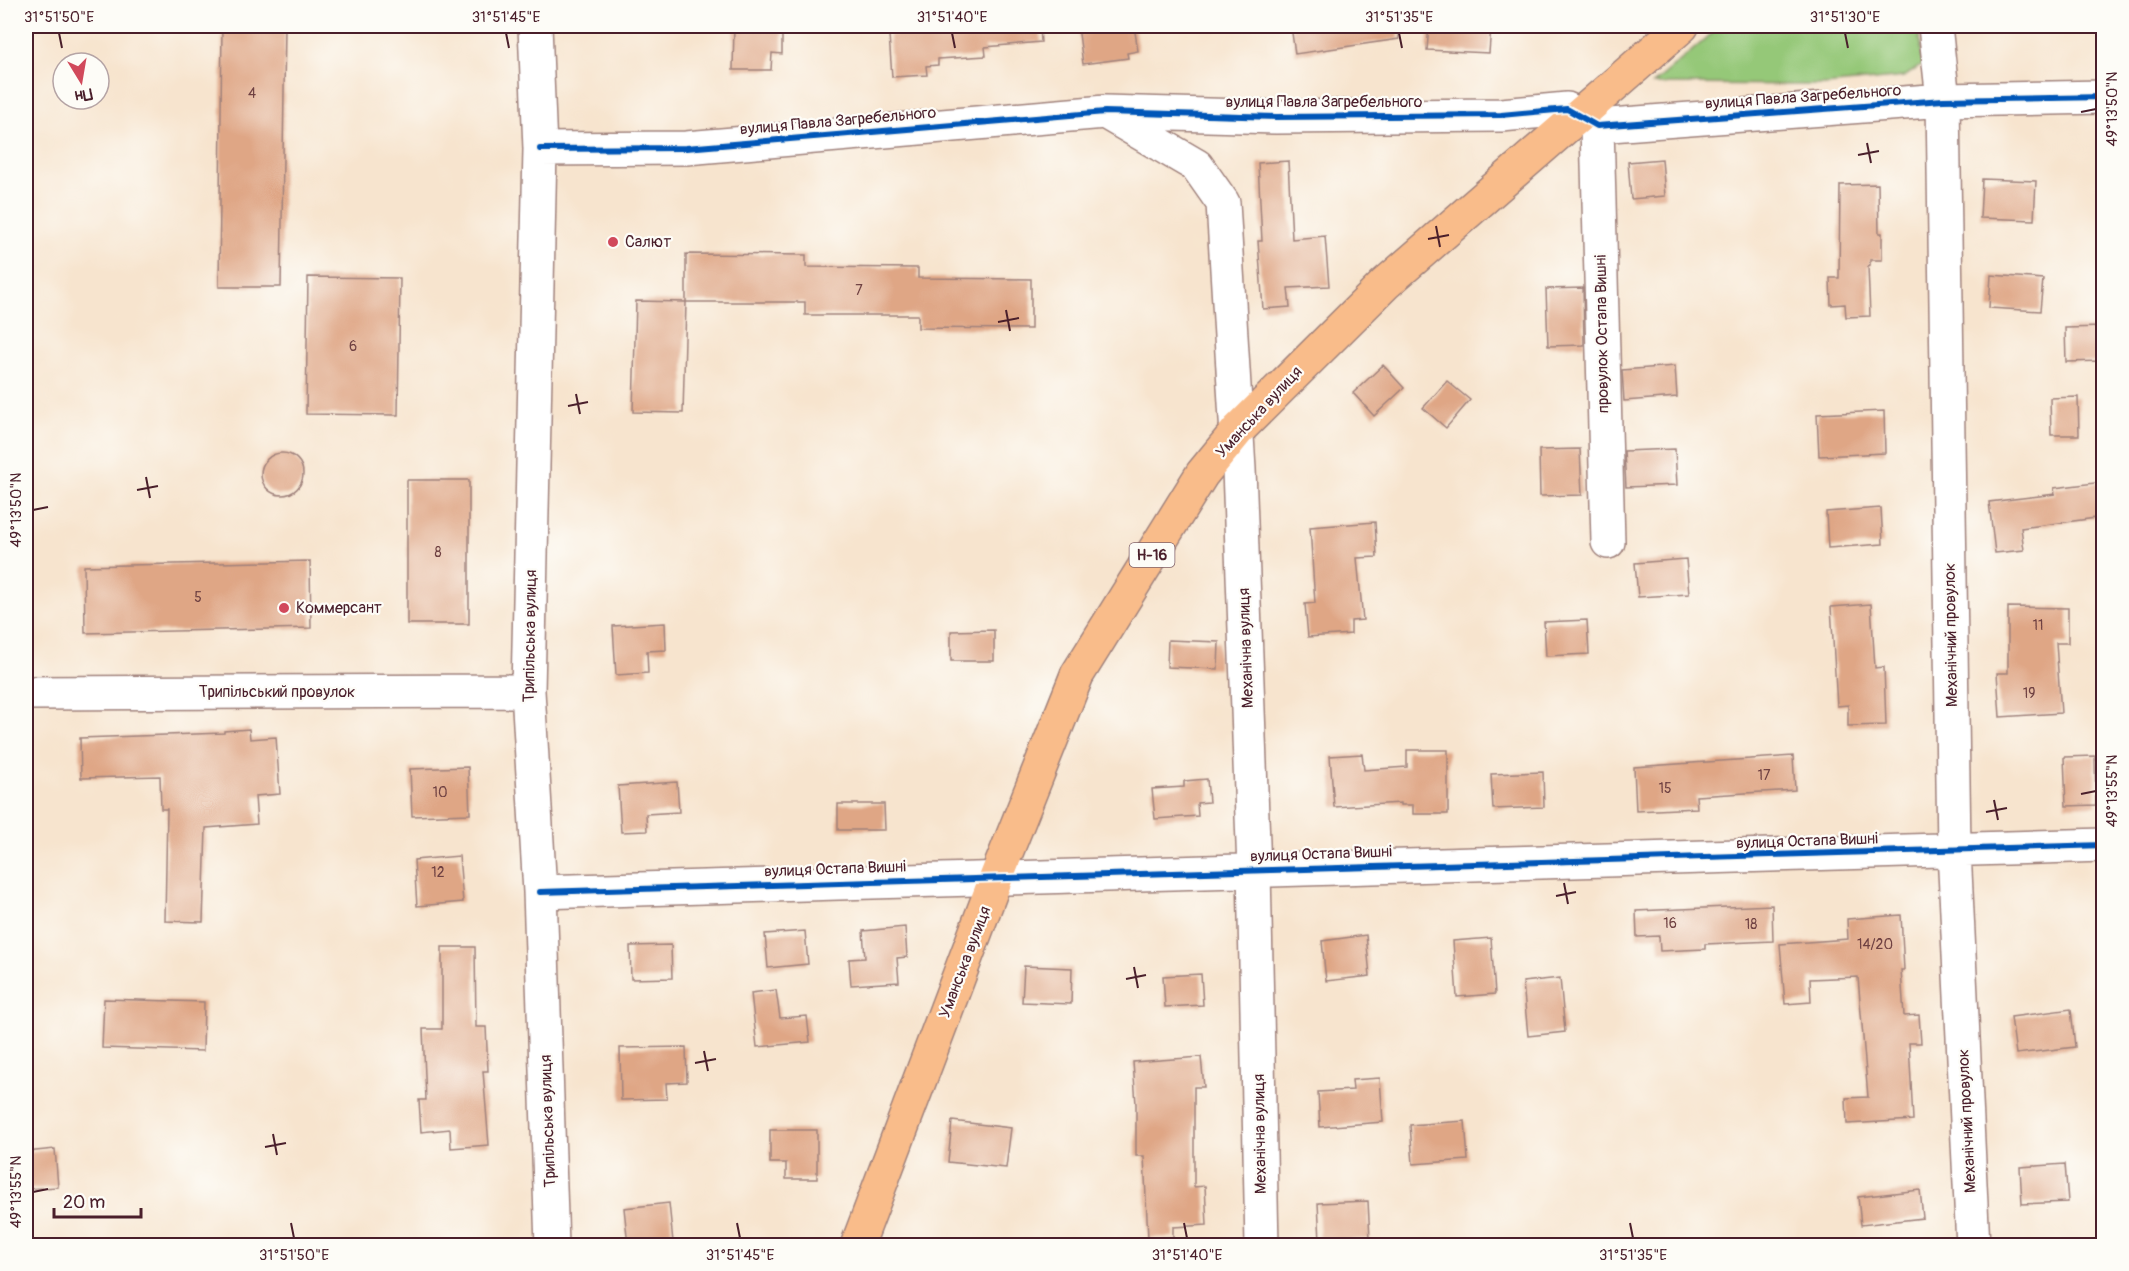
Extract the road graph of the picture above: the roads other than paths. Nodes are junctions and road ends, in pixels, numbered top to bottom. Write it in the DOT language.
graph roads {
  1 [pos="535,26"];
  2 [pos="1682,26"];
  3 [pos="1935,26"];
  4 [pos="2103,97"];
  5 [pos="1943,100"];
  6 [pos="1105,112"];
  7 [pos="1588,121"];
  8 [pos="540,150"];
  9 [pos="1238,430"];
  10 [pos="1608,542"];
  11 [pos="528,691"];
  12 [pos="26,693"];
  13 [pos="2103,845"];
  14 [pos="1954,850"];
  15 [pos="1254,870"];
  16 [pos="996,878"];
  17 [pos="540,892"];
  18 [pos="552,1245"];
  19 [pos="857,1245"];
  20 [pos="1262,1245"];
  21 [pos="1973,1245"];
  1 -- 8 [label="street, Трипільська вулиця"];
  2 -- 7 [label="main road, Уманська вулиця / Н-16"];
  3 -- 5 [label="street, Механічний провулок"];
  4 -- 5 [label="street, вулиця Павла Загребельного"];
  5 -- 7 [label="street, вулиця Павла Загребельного"];
  5 -- 14 [label="street, Механічний провулок"];
  6 -- 7 [label="street, вулиця Павла Загребельного"];
  6 -- 8 [label="street, вулиця Павла Загребельного"];
  6 -- 9 [label="street, Механічна вулиця"];
  7 -- 9 [label="main road, Уманська вулиця / Н-16"];
  7 -- 10 [label="street, провулок Остапа Вишні"];
  8 -- 11 [label="street, Трипільська вулиця"];
  9 -- 15 [label="street, Механічна вулиця"];
  9 -- 16 [label="main road, Уманська вулиця / Н-16"];
  11 -- 12 [label="street, Трипільський провулок"];
  11 -- 17 [label="street, Трипільська вулиця"];
  13 -- 14 [label="street, вулиця Остапа Вишні"];
  14 -- 15 [label="street, вулиця Остапа Вишні"];
  14 -- 21 [label="street, Механічний провулок"];
  15 -- 16 [label="street, вулиця Остапа Вишні"];
  15 -- 20 [label="street, Механічна вулиця"];
  16 -- 17 [label="street, вулиця Остапа Вишні"];
  16 -- 19 [label="main road, Уманська вулиця / Н-16"];
  17 -- 18 [label="street, Трипільська вулиця"];
}
